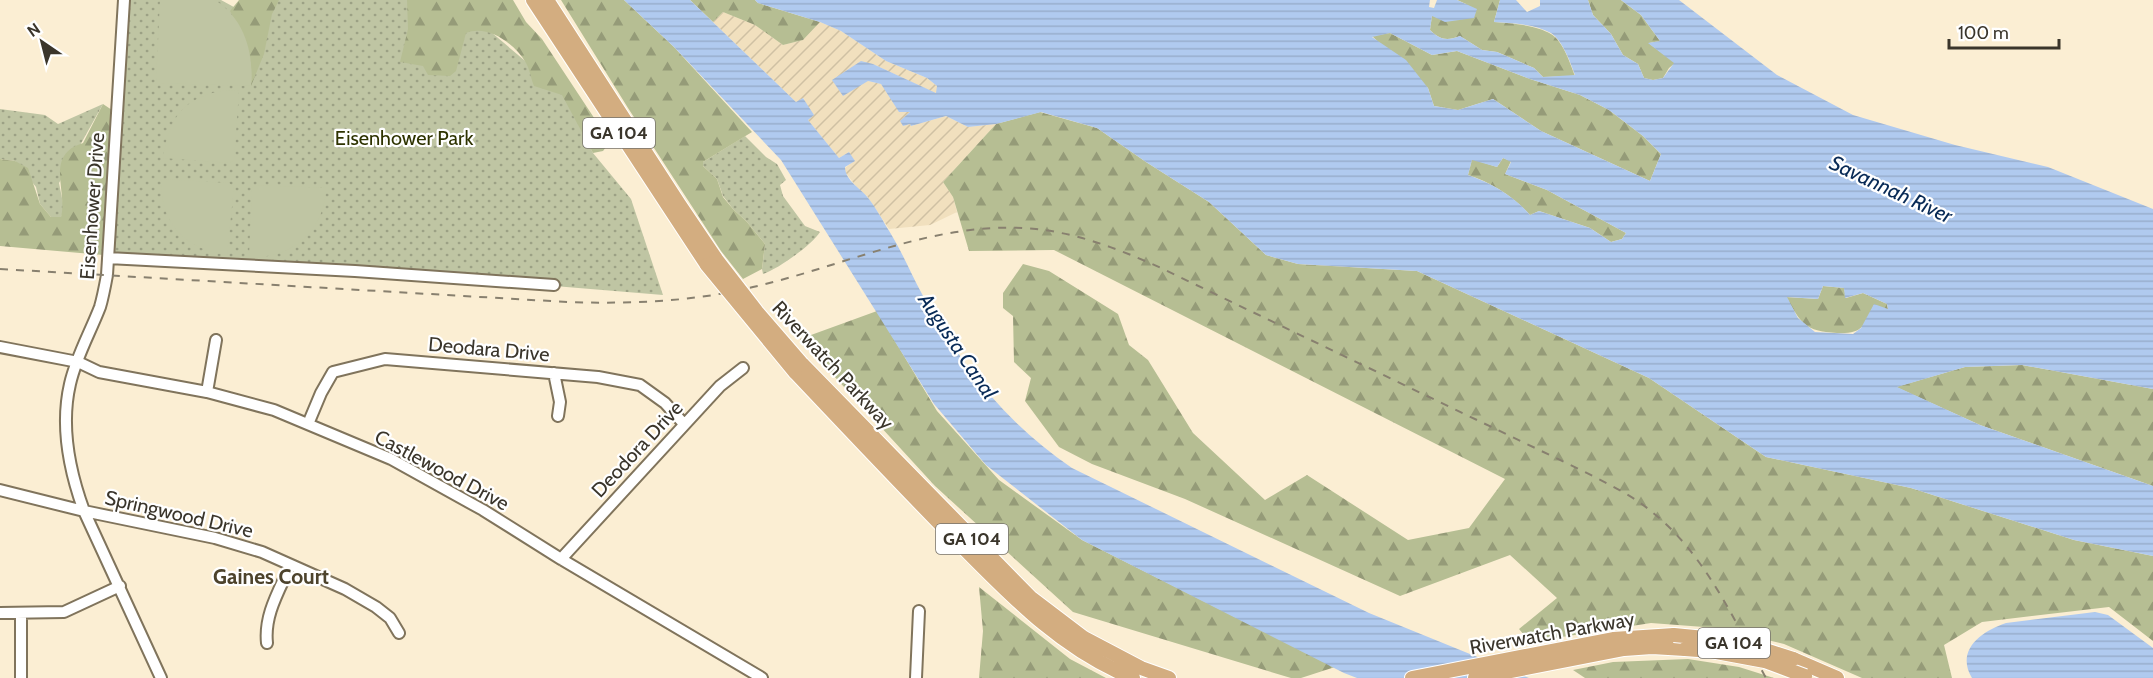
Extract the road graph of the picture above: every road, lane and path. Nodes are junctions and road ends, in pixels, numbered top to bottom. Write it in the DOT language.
graph roads {
  1 [pos="124,0"];
  2 [pos="533,0"];
  3 [pos="547,0"];
  4 [pos="108,258"];
  5 [pos="712,262"];
  6 [pos="554,285"];
  7 [pos="216,340"];
  8 [pos="0,347"];
  9 [pos="78,362"];
  10 [pos="743,368"];
  11 [pos="798,368"];
  12 [pos="554,373"];
  13 [pos="207,392"];
  14 [pos="558,416"];
  15 [pos="308,424"];
  16 [pos="684,424"];
  17 [pos="0,490"];
  18 [pos="84,511"];
  19 [pos="561,559"];
  20 [pos="290,566"];
  21 [pos="120,586"];
  22 [pos="918,611"];
  23 [pos="0,613"];
  24 [pos="21,613"];
  25 [pos="399,633"];
  26 [pos="267,643"];
  27 [pos="1807,677"];
  28 [pos="21,678"];
  29 [pos="161,678"];
  30 [pos="762,678"];
  31 [pos="916,678"];
  32 [pos="1133,678"];
  33 [pos="1169,678"];
  34 [pos="1412,678"];
  35 [pos="1475,678"];
  36 [pos="1837,678"];
  1 -- 4 [label="street, Eisenhower Drive"];
  2 -- 5 [label="main road, Riverwatch Parkway / GA 104"];
  3 -- 5 [label="main road, Riverwatch Parkway / GA 104"];
  4 -- 6 [label="street"];
  4 -- 9 [label="street, Eisenhower Drive"];
  5 -- 11 [label="main road, Riverwatch Parkway / GA 104, bridge"];
  7 -- 13 [label="street"];
  8 -- 9 [label="street, Castlewood Drive"];
  9 -- 13 [label="street, Castlewood Drive"];
  9 -- 18 [label="street, Eisenhower Drive"];
  10 -- 16 [label="street, Deodora Drive"];
  11 -- 32 [label="main road, Riverwatch Parkway / GA 104"];
  11 -- 33 [label="main road, Riverwatch Parkway / GA 104"];
  12 -- 14 [label="street"];
  12 -- 15 [label="street, Deodara Drive"];
  12 -- 16 [label="street, Deodara Drive"];
  13 -- 15 [label="street, Castlewood Drive"];
  15 -- 19 [label="street, Castlewood Drive"];
  16 -- 19 [label="street, Deodora Drive"];
  17 -- 18 [label="street, Springwood Drive"];
  18 -- 20 [label="street, Springwood Drive"];
  18 -- 21 [label="street, Eisenhower Drive"];
  19 -- 30 [label="street, Castlewood Drive"];
  20 -- 25 [label="street, Springwood Drive"];
  20 -- 26 [label="street"];
  21 -- 24 [label="street"];
  21 -- 29 [label="street, Eisenhower Drive"];
  22 -- 31 [label="street"];
  23 -- 24 [label="street"];
  24 -- 28 [label="street"];
  27 -- 35 [label="main road, Riverwatch Parkway / GA 104, bridge"];
  34 -- 36 [label="main road, Riverwatch Parkway / GA 104, bridge"];
}
